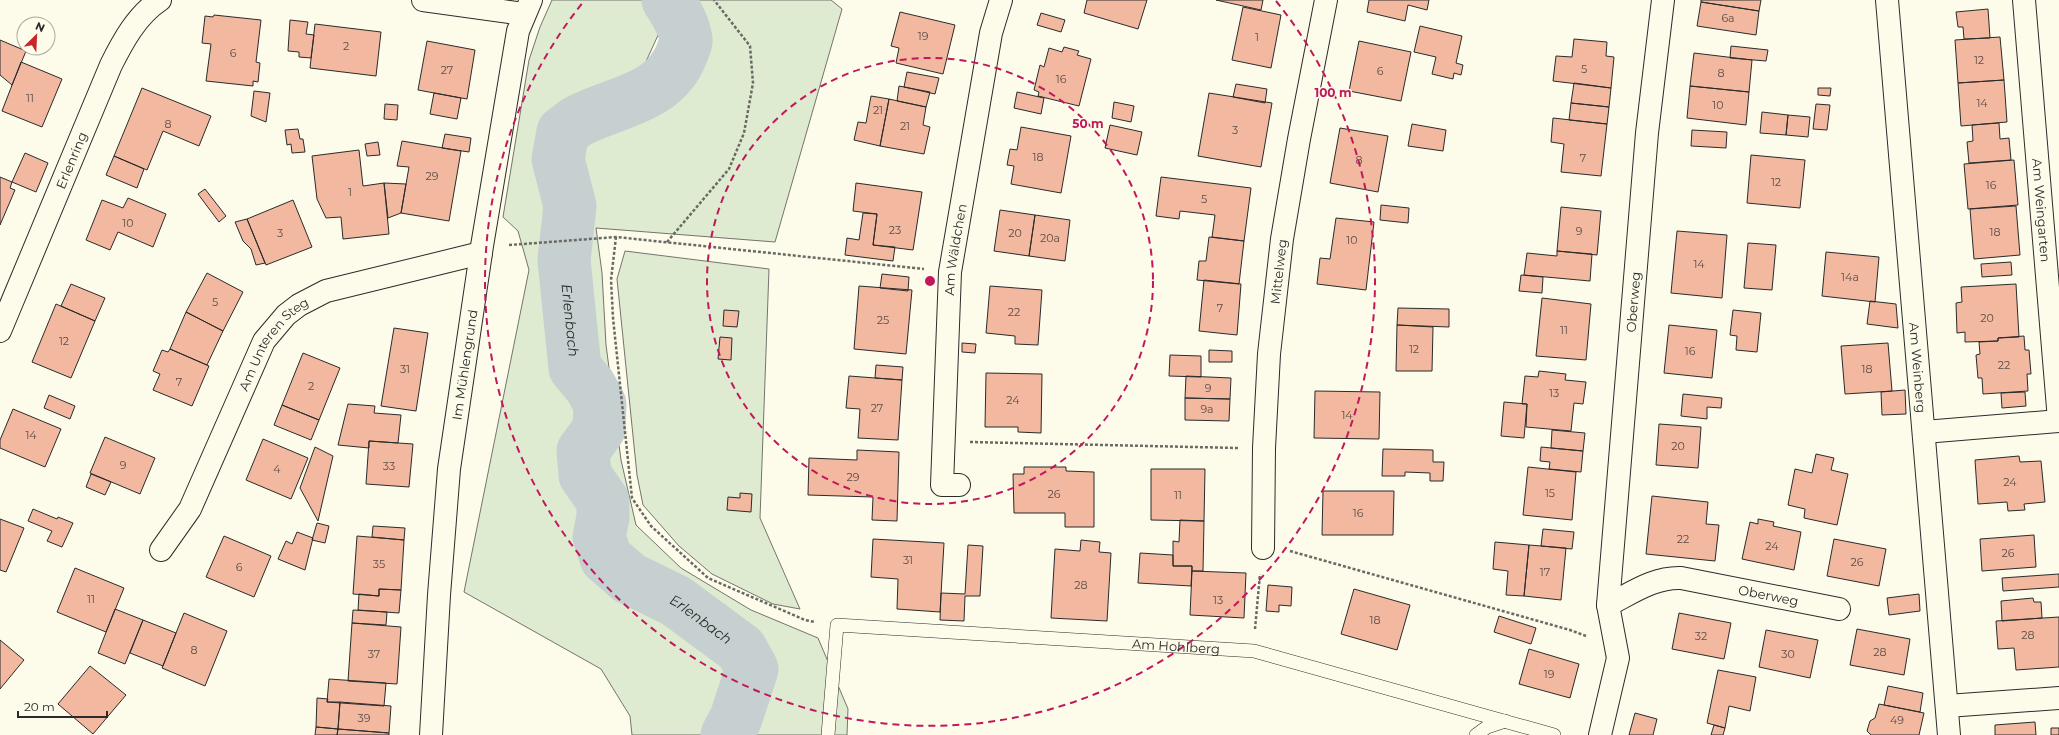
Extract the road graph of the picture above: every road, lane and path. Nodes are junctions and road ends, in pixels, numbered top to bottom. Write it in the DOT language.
graph roads {
  1 [pos="160,0"];
  2 [pos="423,0"];
  3 [pos="714,0"];
  4 [pos="1001,0"];
  5 [pos="1326,0"];
  6 [pos="1663,0"];
  7 [pos="1887,0"];
  8 [pos="2024,0"];
  9 [pos="528,7"];
  10 [pos="616,237"];
  11 [pos="666,242"];
  12 [pos="518,244"];
  13 [pos="481,253"];
  14 [pos="950,272"];
  15 [pos="0,331"];
  16 [pos="2059,421"];
  17 [pos="1924,432"];
  18 [pos="943,442"];
  19 [pos="1264,448"];
  20 [pos="959,485"];
  21 [pos="1263,548"];
  22 [pos="161,550"];
  23 [pos="1608,605"];
  24 [pos="1839,609"];
  25 [pos="837,625"];
  26 [pos="1615,648"];
  27 [pos="1254,651"];
  28 [pos="2059,698"];
  29 [pos="1947,706"];
  30 [pos="1505,721"];
  31 [pos="431,735"];
  32 [pos="828,735"];
  33 [pos="1476,735"];
  34 [pos="1554,735"];
  35 [pos="1600,735"];
  36 [pos="1949,735"];
  1 -- 15 [label="street, Erlenring"];
  2 -- 9 [label="street"];
  3 -- 11 [label="path"];
  4 -- 14 [label="street, Am Wäldchen"];
  5 -- 19 [label="street, Mittelweg"];
  6 -- 23 [label="street, Oberweg"];
  7 -- 17 [label="street, Am Weinberg"];
  8 -- 16 [label="street, Am Weingarten"];
  9 -- 13 [label="street, Im Mühlengrund"];
  10 -- 11 [label="path"];
  10 -- 12 [label="path"];
  10 -- 25 [label="path"];
  11 -- 14 [label="path"];
  13 -- 22 [label="street, Am Unteren Steg"];
  13 -- 31 [label="street, Im Mühlengrund"];
  14 -- 18 [label="street, Am Wäldchen"];
  16 -- 17 [label="street, Am Weingarten"];
  17 -- 29 [label="street, Am Weinberg"];
  18 -- 19 [label="path"];
  18 -- 20 [label="street, Am Wäldchen"];
  19 -- 21 [label="street, Mittelweg"];
  21 -- 26 [label="path"];
  21 -- 27 [label="path"];
  23 -- 24 [label="street, Oberweg"];
  23 -- 26 [label="street, Oberweg"];
  25 -- 27 [label="lane, Am Hohlberg"];
  25 -- 32 [label="lane"];
  26 -- 35 [label="street, Oberweg"];
  27 -- 30 [label="lane, Am Hohlberg"];
  28 -- 29 [label="street"];
  29 -- 36 [label="street, Am Weinberg"];
  30 -- 33 [label="lane"];
  30 -- 34 [label="lane, Am Hohlberg"];
}
